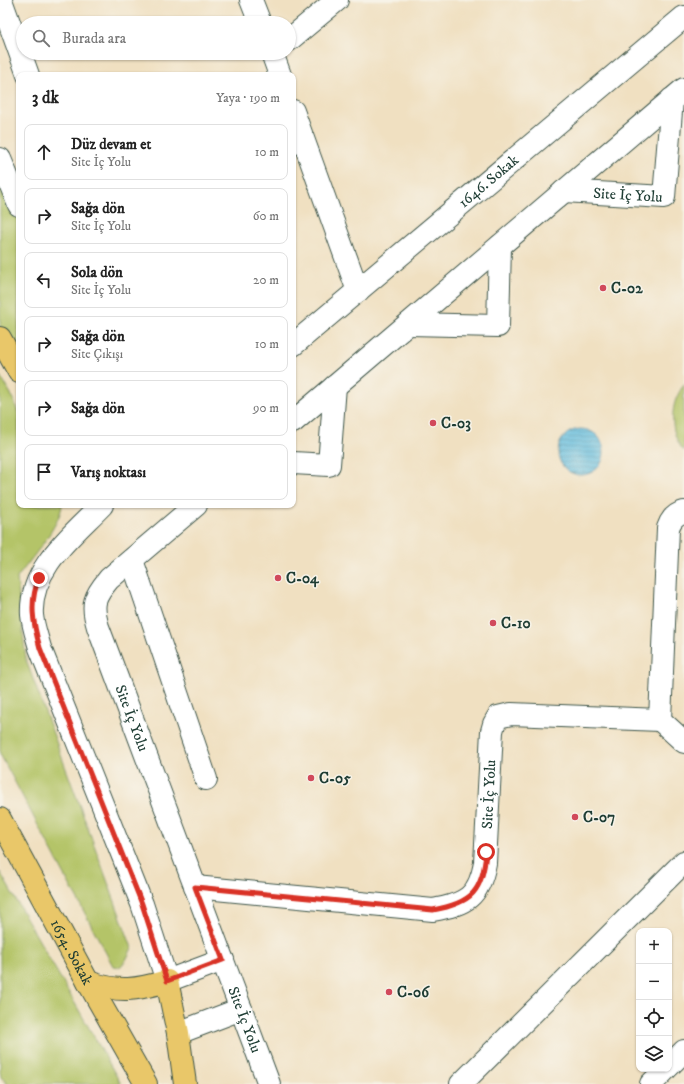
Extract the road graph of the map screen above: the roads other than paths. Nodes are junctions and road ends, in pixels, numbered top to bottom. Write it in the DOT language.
graph roads {
  1 [pos="1,0"];
  2 [pos="252,0"];
  3 [pos="337,0"];
  4 [pos="258,16"];
  5 [pos="684,17"];
  6 [pos="296,34"];
  7 [pos="16,42"];
  8 [pos="23,60"];
  9 [pos="275,60"];
  10 [pos="27,72"];
  11 [pos="279,72"];
  12 [pos="678,94"];
  13 [pos="296,119"];
  14 [pos="0,159"];
  15 [pos="564,191"];
  16 [pos="16,198"];
  17 [pos="500,246"];
  18 [pos="358,290"];
  19 [pos="408,324"];
  20 [pos="0,338"];
  21 [pos="296,342"];
  22 [pos="16,367"];
  23 [pos="335,386"];
  24 [pos="296,419"];
  25 [pos="296,463"];
  26 [pos="99,508"];
  27 [pos="193,508"];
  28 [pos="684,512"];
  29 [pos="132,560"];
  30 [pos="660,720"];
  31 [pos="684,742"];
  32 [pos="206,779"];
  33 [pos="0,819"];
  34 [pos="684,862"];
  35 [pos="195,887"];
  36 [pos="223,960"];
  37 [pos="167,981"];
  38 [pos="88,982"];
  39 [pos="241,1009"];
  40 [pos="178,1034"];
  41 [pos="684,1051"];
  42 [pos="672,1063"];
  43 [pos="663,1072"];
  44 [pos="146,1084"];
  45 [pos="185,1084"];
  46 [pos="269,1084"];
  47 [pos="461,1084"];
  48 [pos="651,1084"];
  1 -- 7 [label="street"];
  2 -- 4 [label="street"];
  3 -- 6 [label="street"];
  5 -- 18 [label="street, 1646. Sokak"];
  8 -- 10 [label="street"];
  9 -- 11 [label="street"];
  12 -- 15 [label="street, Site İç Yolu"];
  12 -- 15 [label="street, Site İç Yolu"];
  13 -- 18 [label="street"];
  14 -- 16 [label="street"];
  15 -- 17 [label="street, Site İç Yolu"];
  17 -- 19 [label="street, Site İç Yolu"];
  17 -- 19 [label="street"];
  18 -- 21 [label="street, 1646. Sokak"];
  19 -- 23 [label="street, Site İç Yolu"];
  20 -- 22 [label="main road"];
  23 -- 24 [label="street, Site İç Yolu"];
  23 -- 25 [label="street"];
  26 -- 37 [label="street"];
  27 -- 29 [label="street, Site İç Yolu"];
  28 -- 30 [label="street"];
  29 -- 32 [label="street"];
  29 -- 35 [label="street, Site İç Yolu"];
  30 -- 31 [label="street"];
  30 -- 35 [label="street, Site İç Yolu"];
  33 -- 38 [label="main road, 1654. Sokak"];
  34 -- 47 [label="street"];
  35 -- 36 [label="street, Site İç Yolu"];
  36 -- 37 [label="street"];
  36 -- 39 [label="street, Site İç Yolu"];
  37 -- 38 [label="main road"];
  37 -- 40 [label="main road"];
  38 -- 44 [label="main road, 1654. Sokak"];
  39 -- 40 [label="street"];
  39 -- 46 [label="street, Site İç Yolu"];
  40 -- 45 [label="main road"];
  41 -- 42 [label="street"];
  43 -- 48 [label="street"];
}
